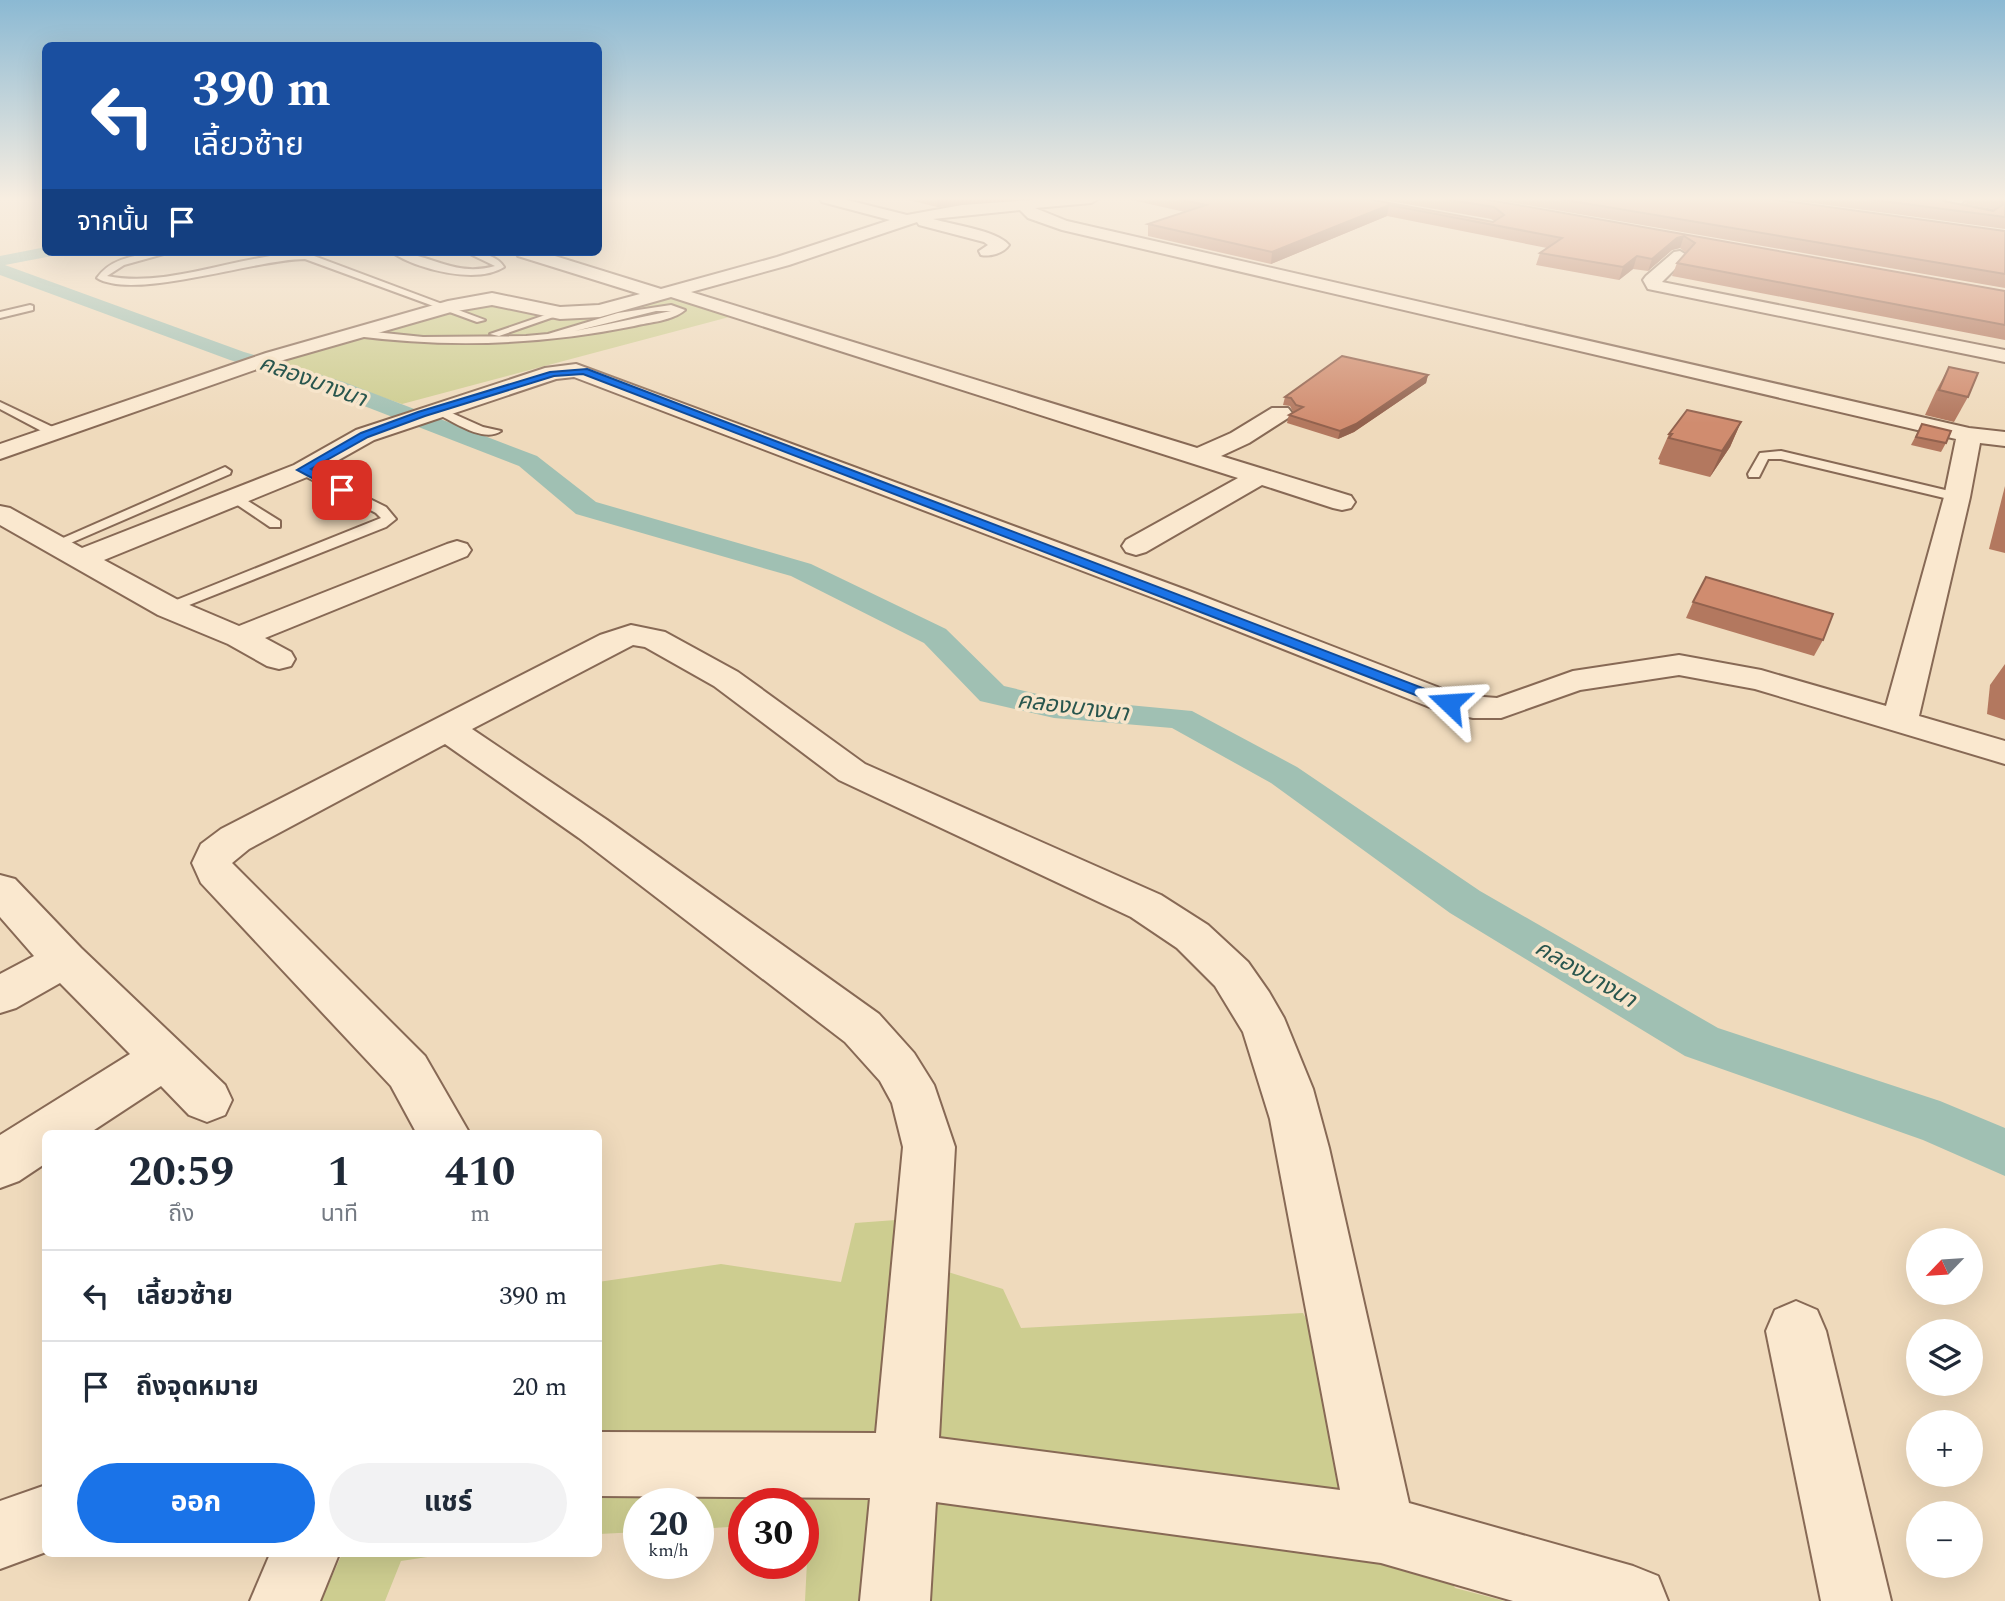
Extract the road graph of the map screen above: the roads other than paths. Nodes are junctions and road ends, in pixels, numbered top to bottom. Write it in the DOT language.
graph roads {
  1 [pos="103,274"];
  2 [pos="181,274"];
  3 [pos="356,274"];
  4 [pos="617,274"];
  5 [pos="738,274"];
  6 [pos="1272,274"];
  7 [pos="1660,274"];
  8 [pos="669,286"];
  9 [pos="448,307"];
  10 [pos="30,308"];
  11 [pos="560,313"];
  12 [pos="0,315"];
  13 [pos="480,320"];
  14 [pos="355,333"];
  15 [pos="552,335"];
  16 [pos="468,343"];
  17 [pos="2005,356"];
  18 [pos="0,405"];
  19 [pos="429,412"];
  20 [pos="1280,414"];
  21 [pos="495,431"];
  22 [pos="55,433"];
  23 [pos="1969,435"];
  24 [pos="2005,439"];
  25 [pos="0,452"];
  26 [pos="1200,456"];
  27 [pos="303,470"];
  28 [pos="225,471"];
  29 [pos="1754,474"];
  30 [pos="1259,475"];
  31 [pos="235,497"];
  32 [pos="1957,497"];
  33 [pos="1342,502"];
  34 [pos="0,514"];
  35 [pos="275,524"];
  36 [pos="1136,546"];
  37 [pos="457,550"];
  38 [pos="67,552"];
  39 [pos="169,608"];
  40 [pos="239,637"];
  41 [pos="279,659"];
  42 [pos="1900,720"];
  43 [pos="447,729"];
  44 [pos="2005,753"];
  45 [pos="0,890"];
  46 [pos="65,960"];
  47 [pos="0,995"];
  48 [pos="164,1058"];
  49 [pos="207,1100"];
  50 [pos="52,1130"];
  51 [pos="442,1130"];
  52 [pos="42,1137"];
  53 [pos="0,1164"];
  54 [pos="1796,1331"];
  55 [pos="602,1464"];
  56 [pos="906,1466"];
  57 [pos="42,1519"];
  58 [pos="1381,1529"];
  59 [pos="0,1535"];
  60 [pos="304,1557"];
  61 [pos="285,1601"];
  62 [pos="895,1601"];
  63 [pos="1633,1601"];
  64 [pos="1856,1601"];
  1 -- 2 [label="lane"];
  3 -- 9 [label="lane"];
  4 -- 8 [label="street"];
  5 -- 8 [label="street"];
  6 -- 23 [label="street"];
  7 -- 17 [label="street"];
  8 -- 11 [label="street"];
  8 -- 26 [label="street"];
  9 -- 11 [label="street"];
  9 -- 13 [label="lane"];
  9 -- 14 [label="street"];
  10 -- 12 [label="lane"];
  11 -- 16 [label="lane"];
  14 -- 16 [label="lane"];
  14 -- 22 [label="street"];
  15 -- 15 [label="lane"];
  15 -- 16 [label="lane"];
  18 -- 22 [label="lane"];
  19 -- 21 [label="lane"];
  19 -- 27 [label="street"];
  19 -- 42 [label="street"];
  20 -- 26 [label="street"];
  22 -- 25 [label="street"];
  23 -- 24 [label="street"];
  23 -- 32 [label="street"];
  26 -- 30 [label="street"];
  27 -- 31 [label="street"];
  27 -- 39 [label="lane"];
  28 -- 38 [label="lane"];
  29 -- 32 [label="lane"];
  30 -- 33 [label="street"];
  30 -- 36 [label="street"];
  31 -- 35 [label="lane"];
  31 -- 38 [label="street"];
  32 -- 42 [label="street"];
  34 -- 38 [label="street"];
  37 -- 40 [label="street"];
  38 -- 39 [label="street"];
  39 -- 40 [label="street"];
  40 -- 41 [label="street"];
  42 -- 44 [label="street"];
  43 -- 51 [label="street"];
  43 -- 56 [label="street"];
  43 -- 58 [label="street"];
  45 -- 46 [label="street"];
  46 -- 47 [label="street"];
  46 -- 48 [label="street"];
  48 -- 49 [label="street"];
  48 -- 50 [label="street"];
  52 -- 53 [label="street"];
  54 -- 64 [label="street"];
  55 -- 56 [label="street"];
  56 -- 58 [label="street"];
  56 -- 62 [label="street"];
  57 -- 59 [label="street"];
  58 -- 63 [label="street"];
  60 -- 61 [label="street"];
}
